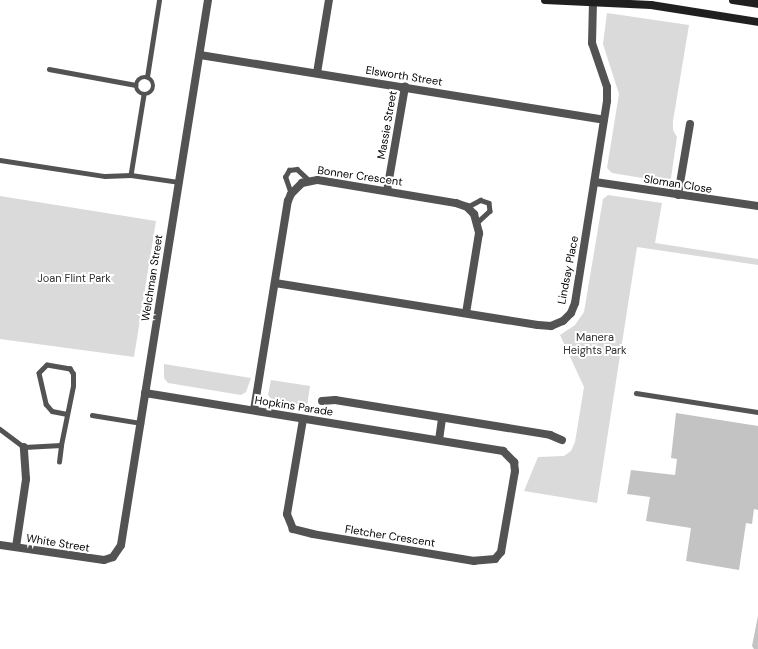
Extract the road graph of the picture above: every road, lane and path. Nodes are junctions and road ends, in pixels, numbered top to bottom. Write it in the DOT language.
graph roads {
  1 [pos="159,0"];
  2 [pos="208,0"];
  3 [pos="329,0"];
  4 [pos="545,0"];
  5 [pos="733,0"];
  6 [pos="593,3"];
  7 [pos="758,4"];
  8 [pos="758,22"];
  9 [pos="200,55"];
  10 [pos="49,69"];
  11 [pos="317,73"];
  12 [pos="147,77"];
  13 [pos="136,84"];
  14 [pos="405,87"];
  15 [pos="144,95"];
  16 [pos="604,120"];
  17 [pos="690,124"];
  18 [pos="0,160"];
  19 [pos="131,175"];
  20 [pos="309,180"];
  21 [pos="179,182"];
  22 [pos="595,182"];
  23 [pos="387,191"];
  24 [pos="291,194"];
  25 [pos="678,195"];
  26 [pos="758,206"];
  27 [pos="467,207"];
  28 [pos="477,223"];
  29 [pos="275,283"];
  30 [pos="466,313"];
  31 [pos="145,393"];
  32 [pos="636,393"];
  33 [pos="322,401"];
  34 [pos="254,410"];
  35 [pos="758,412"];
  36 [pos="67,414"];
  37 [pos="92,415"];
  38 [pos="442,418"];
  39 [pos="303,419"];
  40 [pos="141,423"];
  41 [pos="0,429"];
  42 [pos="439,440"];
  43 [pos="562,440"];
  44 [pos="61,445"];
  45 [pos="24,447"];
  46 [pos="59,462"];
  47 [pos="514,462"];
  48 [pos="0,545"];
  49 [pos="16,547"];
  50 [pos="112,557"];
  1 -- 12 [label="lane"];
  2 -- 9 [label="street, Welchman Street"];
  3 -- 11 [label="street"];
  4 -- 6 [label="street"];
  5 -- 7 [label="street"];
  6 -- 8 [label="street"];
  6 -- 16 [label="street, Lindsay Place"];
  9 -- 11 [label="street, Elsworth Street"];
  9 -- 21 [label="street, Welchman Street"];
  10 -- 13 [label="lane"];
  11 -- 14 [label="street, Elsworth Street"];
  12 -- 13 [label="lane"];
  12 -- 15 [label="lane"];
  13 -- 15 [label="lane"];
  14 -- 16 [label="street, Elsworth Street"];
  14 -- 23 [label="street, Massie Street"];
  15 -- 19 [label="lane"];
  16 -- 22 [label="street, Lindsay Place"];
  17 -- 25 [label="street"];
  18 -- 19 [label="lane"];
  19 -- 21 [label="lane"];
  20 -- 23 [label="street, Bonner Crescent"];
  20 -- 24 [label="street, Bonner Crescent"];
  20 -- 24 [label="lane"];
  21 -- 31 [label="street, Welchman Street"];
  22 -- 25 [label="street, Sloman Close"];
  22 -- 30 [label="street, Lindsay Place"];
  23 -- 27 [label="street, Bonner Crescent"];
  24 -- 29 [label="street"];
  25 -- 26 [label="street, Sloman Close"];
  27 -- 28 [label="street"];
  27 -- 28 [label="lane"];
  28 -- 30 [label="street"];
  29 -- 30 [label="street, Lindsay Place"];
  29 -- 34 [label="street"];
  31 -- 34 [label="street, Hopkins Parade"];
  31 -- 40 [label="street, Welchman Street"];
  32 -- 35 [label="lane"];
  33 -- 38 [label="street, Hopkins Parade"];
  34 -- 39 [label="street, Hopkins Parade"];
  36 -- 36 [label="lane"];
  36 -- 44 [label="lane"];
  37 -- 40 [label="lane"];
  38 -- 42 [label="street"];
  38 -- 43 [label="street, Hopkins Parade"];
  39 -- 42 [label="street, Hopkins Parade"];
  39 -- 47 [label="street, Fletcher Crescent"];
  40 -- 50 [label="street, Welchman Street"];
  41 -- 45 [label="lane"];
  42 -- 47 [label="street, Hopkins Parade"];
  44 -- 45 [label="lane"];
  44 -- 46 [label="lane"];
  45 -- 49 [label="street"];
  48 -- 49 [label="street, White Street"];
  49 -- 50 [label="street, White Street"];
}
